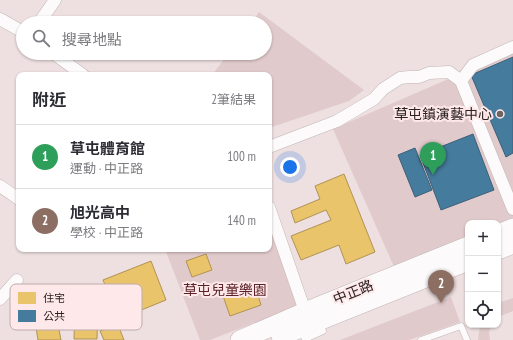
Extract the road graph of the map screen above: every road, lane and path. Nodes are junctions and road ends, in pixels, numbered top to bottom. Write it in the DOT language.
graph roads {
  1 [pos="55,0"];
  2 [pos="43,16"];
  3 [pos="0,19"];
  4 [pos="16,28"];
  5 [pos="513,47"];
  6 [pos="63,60"];
  7 [pos="79,72"];
  8 [pos="461,81"];
  9 [pos="272,146"];
  10 [pos="0,186"];
  11 [pos="16,197"];
  12 [pos="513,209"];
  13 [pos="272,216"];
  14 [pos="513,228"];
  15 [pos="501,233"];
  16 [pos="513,244"];
  17 [pos="465,248"];
  18 [pos="501,249"];
  19 [pos="465,262"];
  20 [pos="17,280"];
  21 [pos="13,284"];
  22 [pos="10,288"];
  23 [pos="0,299"];
  24 [pos="311,327"];
  25 [pos="240,340"];
  26 [pos="270,340"];
  27 [pos="421,340"];
  28 [pos="467,340"];
  1 -- 2 [label="street"];
  3 -- 4 [label="street"];
  5 -- 8 [label="street"];
  6 -- 7 [label="street"];
  8 -- 9 [label="street"];
  8 -- 12 [label="street"];
  10 -- 11 [label="street"];
  13 -- 24 [label="street"];
  14 -- 15 [label="main road"];
  16 -- 18 [label="main road"];
  17 -- 24 [label="main road, 中正路"];
  19 -- 24 [label="main road, 中正路"];
  20 -- 21 [label="street"];
  22 -- 23 [label="street"];
  24 -- 25 [label="main road, 中正路"];
  24 -- 26 [label="main road, 中正路"];
  27 -- 28 [label="lane"];
}
